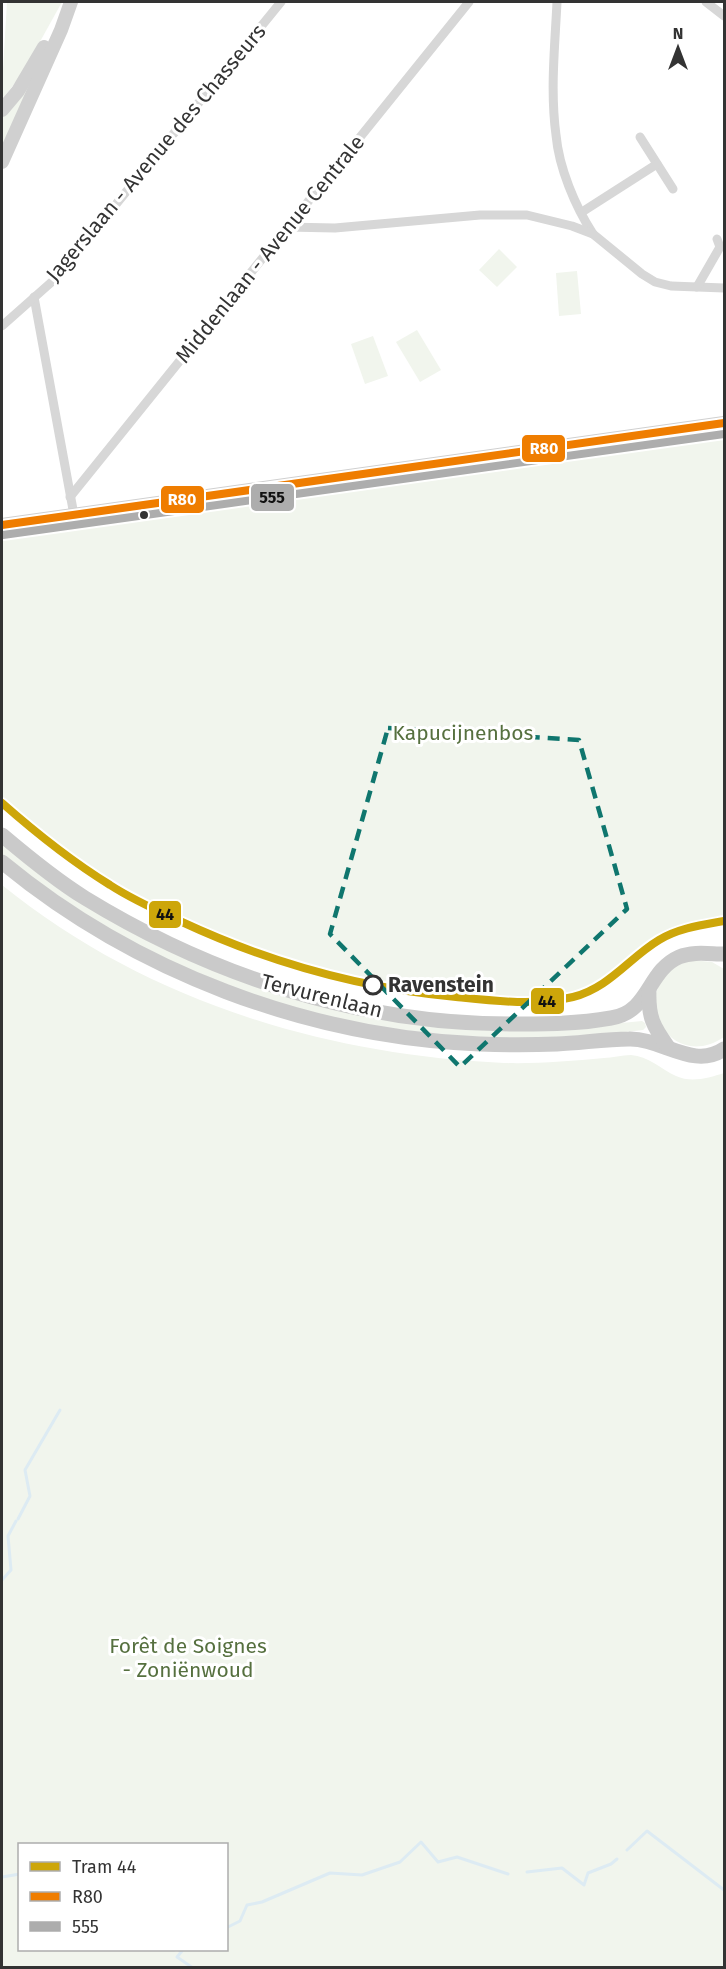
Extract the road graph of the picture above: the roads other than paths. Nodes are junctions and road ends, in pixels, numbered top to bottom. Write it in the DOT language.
graph roads {
  1 [pos="71,2"];
  2 [pos="281,2"];
  3 [pos="470,2"];
  4 [pos="557,2"];
  5 [pos="706,2"];
  6 [pos="65,15"];
  7 [pos="724,15"];
  8 [pos="4,106"];
  9 [pos="640,137"];
  10 [pos="2,162"];
  11 [pos="657,164"];
  12 [pos="673,189"];
  13 [pos="582,212"];
  14 [pos="286,227"];
  15 [pos="593,234"];
  16 [pos="717,239"];
  17 [pos="697,287"];
  18 [pos="724,288"];
  19 [pos="34,297"];
  20 [pos="2,326"];
  21 [pos="724,423"];
  22 [pos="70,497"];
  23 [pos="74,515"];
  24 [pos="2,525"];
  25 [pos="2,835"];
  26 [pos="2,862"];
  27 [pos="718,954"];
  28 [pos="724,963"];
  29 [pos="649,990"];
  30 [pos="668,1047"];
  31 [pos="724,1049"];
  1 -- 6 [label="street"];
  2 -- 19 [label="street, Jagerslaan - Avenue des Chasseurs"];
  3 -- 14 [label="street, Middenlaan - Avenue Centrale"];
  4 -- 13 [label="street"];
  5 -- 7 [label="street"];
  6 -- 8 [label="street"];
  6 -- 10 [label="street"];
  9 -- 11 [label="street"];
  11 -- 12 [label="street"];
  11 -- 13 [label="street"];
  13 -- 15 [label="street"];
  14 -- 15 [label="street"];
  14 -- 22 [label="street, Middenlaan - Avenue Centrale"];
  15 -- 17 [label="street"];
  16 -- 17 [label="street"];
  17 -- 18 [label="street"];
  19 -- 20 [label="street, Jagerslaan - Avenue des Chasseurs"];
  19 -- 22 [label="street"];
  21 -- 23 [label="street"];
  22 -- 23 [label="street"];
  23 -- 24 [label="street"];
  25 -- 29 [label="main road, Tervurenlaan"];
  26 -- 30 [label="main road, Tervurenlaan"];
  27 -- 28 [label="main road, Tervurenlaan"];
  27 -- 29 [label="main road, Tervurenlaan"];
  29 -- 30 [label="main road"];
  30 -- 31 [label="main road, Tervurenlaan"];
}
